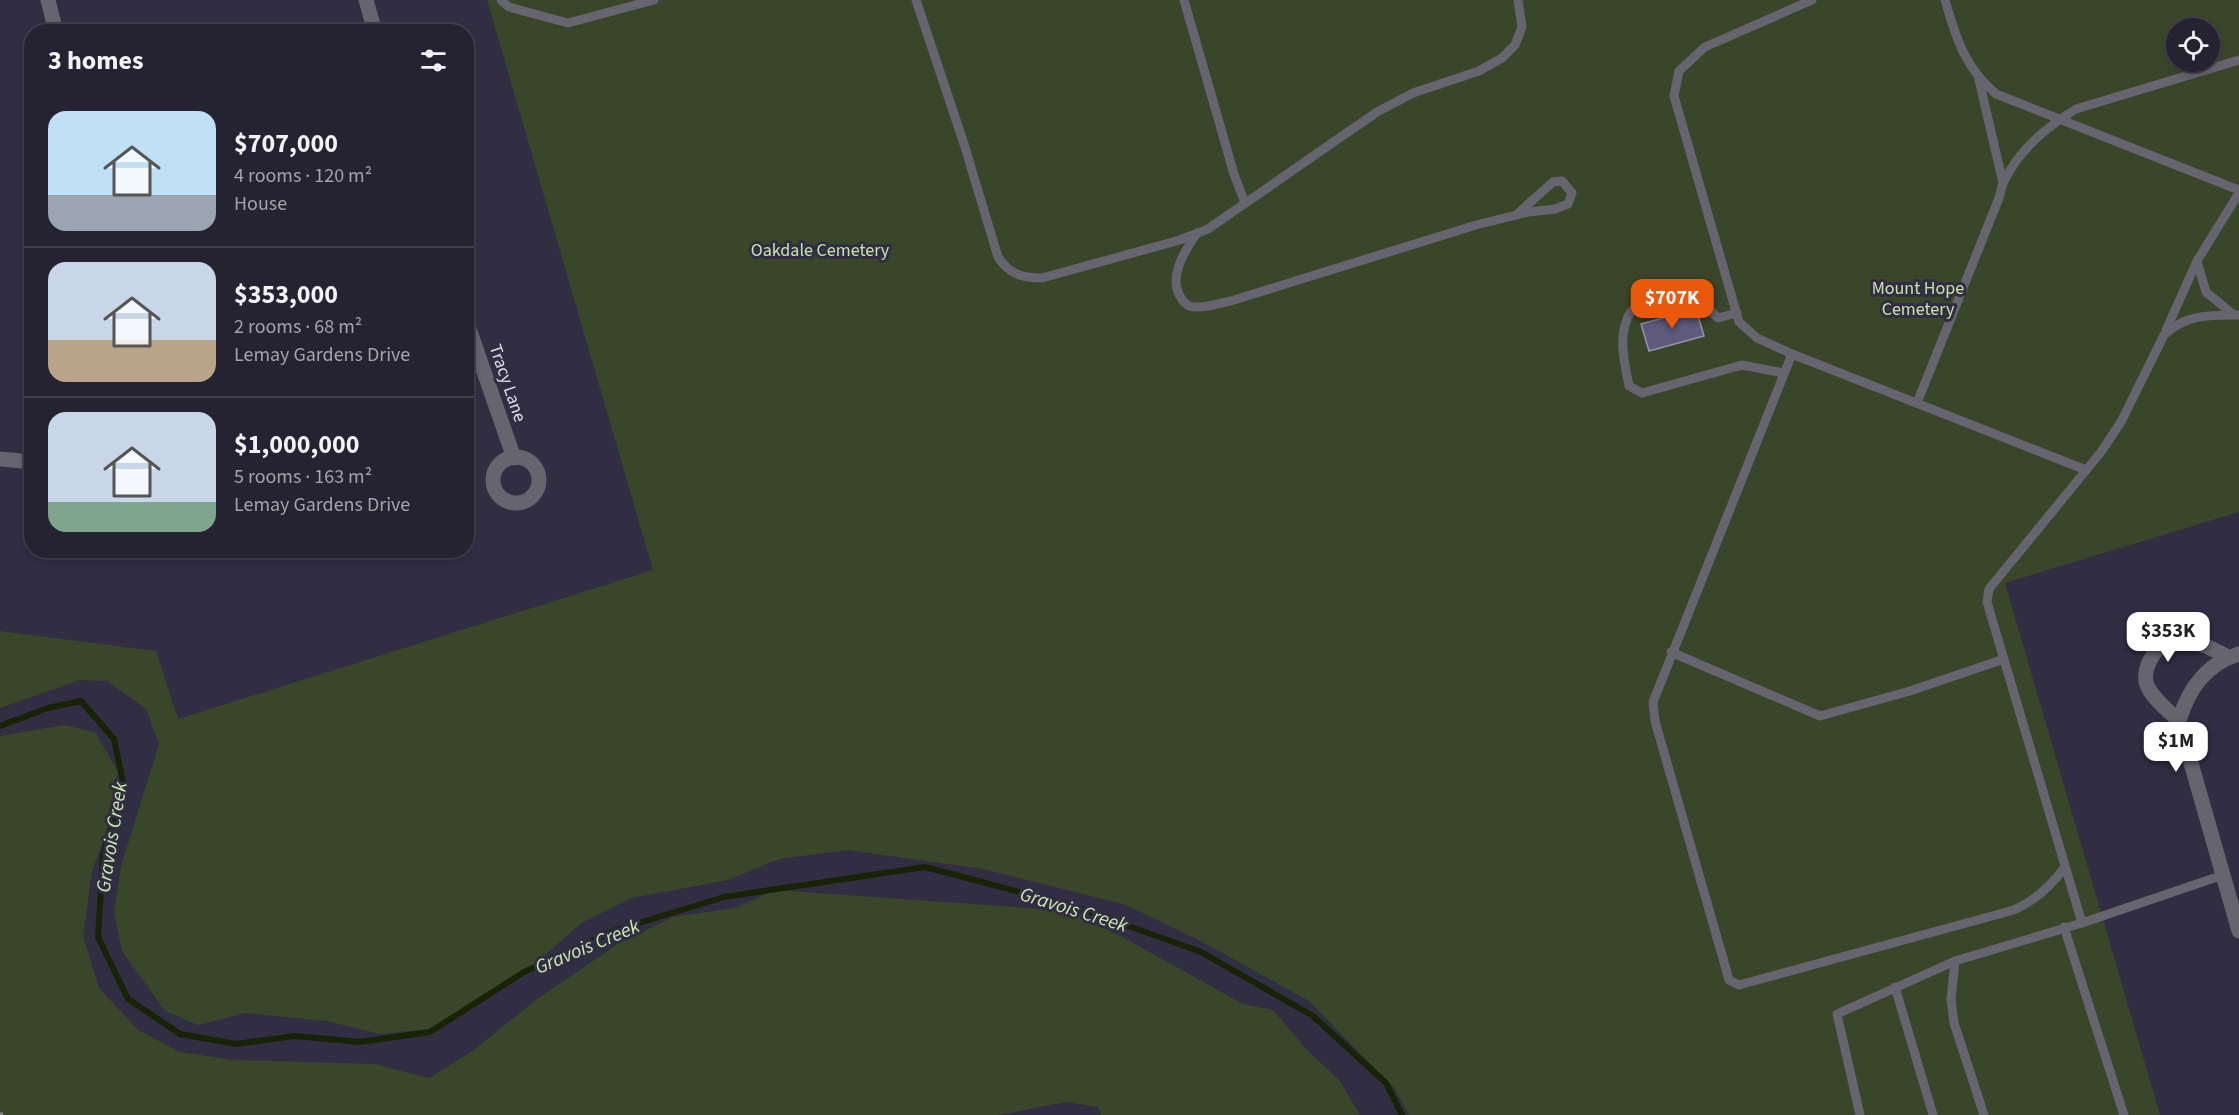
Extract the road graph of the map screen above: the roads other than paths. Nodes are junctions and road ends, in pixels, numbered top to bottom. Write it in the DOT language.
graph roads {
  1 [pos="48,0"];
  2 [pos="366,0"];
  3 [pos="501,0"];
  4 [pos="654,0"];
  5 [pos="916,0"];
  6 [pos="1184,0"];
  7 [pos="1518,0"];
  8 [pos="1812,0"];
  9 [pos="1945,0"];
  10 [pos="55,24"];
  11 [pos="373,24"];
  12 [pos="2239,60"];
  13 [pos="1978,79"];
  14 [pos="2058,120"];
  15 [pos="2003,183"];
  16 [pos="2239,192"];
  17 [pos="1245,203"];
  18 [pos="1516,215"];
  19 [pos="1197,233"];
  20 [pos="2197,261"];
  21 [pos="1737,314"];
  22 [pos="2237,315"];
  23 [pos="2164,335"];
  24 [pos="474,350"];
  25 [pos="1792,354"];
  26 [pos="1783,374"];
  27 [pos="1917,403"];
  28 [pos="514,458"];
  29 [pos="0,459"];
  30 [pos="24,461"];
  31 [pos="2086,470"];
  32 [pos="1671,652"];
  33 [pos="2234,656"];
  34 [pos="2004,659"];
  35 [pos="2179,722"];
  36 [pos="2065,867"];
  37 [pos="2223,875"];
  38 [pos="2082,923"];
  39 [pos="2064,927"];
  40 [pos="2239,931"];
  41 [pos="1954,961"];
  42 [pos="1895,987"];
  43 [pos="1860,1115"];
  44 [pos="1933,1115"];
  45 [pos="1984,1115"];
  46 [pos="2124,1115"];
  1 -- 10 [label="street"];
  2 -- 11 [label="street"];
  3 -- 4 [label="lane"];
  5 -- 19 [label="lane"];
  6 -- 17 [label="lane"];
  7 -- 17 [label="lane"];
  8 -- 21 [label="lane"];
  9 -- 13 [label="lane"];
  12 -- 14 [label="lane"];
  13 -- 14 [label="lane"];
  13 -- 15 [label="lane"];
  14 -- 15 [label="lane"];
  14 -- 16 [label="lane"];
  15 -- 27 [label="lane"];
  16 -- 20 [label="lane"];
  17 -- 19 [label="lane"];
  18 -- 18 [label="lane"];
  18 -- 19 [label="lane"];
  20 -- 22 [label="lane"];
  20 -- 23 [label="lane"];
  21 -- 25 [label="lane"];
  21 -- 26 [label="lane"];
  22 -- 23 [label="lane"];
  23 -- 31 [label="lane"];
  24 -- 28 [label="street, Tracy Lane"];
  25 -- 26 [label="lane"];
  25 -- 27 [label="lane"];
  26 -- 32 [label="lane"];
  27 -- 31 [label="lane"];
  29 -- 30 [label="street"];
  31 -- 34 [label="lane"];
  32 -- 34 [label="lane"];
  32 -- 36 [label="lane"];
  33 -- 35 [label="street"];
  33 -- 35 [label="street"];
  34 -- 36 [label="lane"];
  35 -- 37 [label="street"];
  36 -- 38 [label="lane"];
  37 -- 38 [label="lane"];
  37 -- 40 [label="street"];
  38 -- 39 [label="lane"];
  39 -- 41 [label="lane"];
  39 -- 46 [label="lane"];
  41 -- 42 [label="lane"];
  41 -- 45 [label="lane"];
  42 -- 43 [label="lane"];
  42 -- 44 [label="lane"];
}
